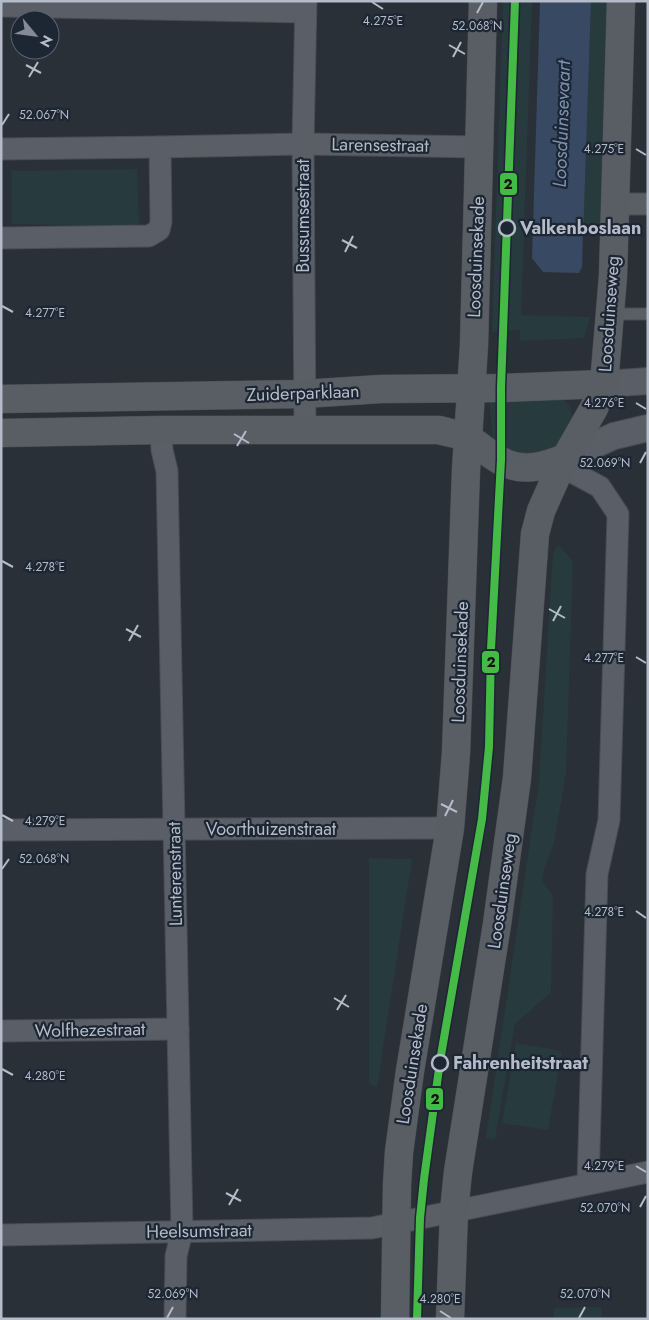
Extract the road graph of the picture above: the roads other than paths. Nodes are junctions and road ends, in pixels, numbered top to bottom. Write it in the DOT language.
graph roads {
  1 [pos="483,1"];
  2 [pos="621,1"];
  3 [pos="1,6"];
  4 [pos="306,7"];
  5 [pos="303,144"];
  6 [pos="160,147"];
  7 [pos="479,147"];
  8 [pos="1,149"];
  9 [pos="648,204"];
  10 [pos="615,216"];
  11 [pos="1,238"];
  12 [pos="610,314"];
  13 [pos="648,314"];
  14 [pos="648,382"];
  15 [pos="604,384"];
  16 [pos="472,388"];
  17 [pos="303,394"];
  18 [pos="1,399"];
  19 [pos="648,428"];
  20 [pos="305,430"];
  21 [pos="1,434"];
  22 [pos="467,438"];
  23 [pos="161,440"];
  24 [pos="563,462"];
  25 [pos="450,828"];
  26 [pos="174,829"];
  27 [pos="1,830"];
  28 [pos="178,1029"];
  29 [pos="1,1031"];
  30 [pos="648,1172"];
  31 [pos="588,1183"];
  32 [pos="454,1211"];
  33 [pos="396,1223"];
  34 [pos="182,1231"];
  35 [pos="1,1235"];
  36 [pos="175,1319"];
  37 [pos="395,1319"];
  38 [pos="450,1319"];
  1 -- 7 [label="main road, Loosduinsekade"];
  2 -- 10 [label="main road, Loosduinseweg"];
  3 -- 4 [label="street"];
  4 -- 5 [label="street, Bussumsestraat"];
  5 -- 6 [label="street, Larensestraat"];
  5 -- 7 [label="street, Larensestraat"];
  5 -- 17 [label="street, Bussumsestraat"];
  6 -- 8 [label="street, Larensestraat"];
  6 -- 11 [label="street"];
  7 -- 16 [label="main road, Loosduinsekade"];
  9 -- 10 [label="street"];
  10 -- 12 [label="main road, Loosduinseweg"];
  12 -- 13 [label="lane"];
  12 -- 15 [label="main road, Loosduinseweg"];
  14 -- 15 [label="street"];
  15 -- 16 [label="main road, Zuiderparklaan"];
  15 -- 24 [label="main road, Loosduinseweg"];
  16 -- 17 [label="main road, Zuiderparklaan"];
  16 -- 22 [label="main road, Loosduinsekade"];
  17 -- 18 [label="main road, Zuiderparklaan"];
  17 -- 20 [label="street, Bussumsestraat"];
  19 -- 24 [label="street"];
  20 -- 22 [label="main road, Zuiderparklaan"];
  20 -- 23 [label="main road, Zuiderparklaan"];
  21 -- 23 [label="main road, Zuiderparklaan"];
  22 -- 24 [label="main road, Zuiderparklaan"];
  22 -- 25 [label="main road, Loosduinsekade"];
  23 -- 26 [label="street, Lunterenstraat"];
  24 -- 31 [label="street"];
  24 -- 32 [label="main road, Loosduinseweg"];
  25 -- 26 [label="street, Voorthuizenstraat"];
  25 -- 33 [label="main road, Loosduinsekade"];
  26 -- 27 [label="street, Voorthuizenstraat"];
  26 -- 28 [label="street, Lunterenstraat"];
  28 -- 29 [label="street, Wolfhezestraat"];
  28 -- 34 [label="street, Lunterenstraat"];
  30 -- 31 [label="street"];
  31 -- 32 [label="street"];
  32 -- 33 [label="street"];
  32 -- 38 [label="main road, Loosduinseweg"];
  33 -- 34 [label="street, Heelsumstraat"];
  33 -- 37 [label="main road, Loosduinsekade"];
  34 -- 35 [label="street, Heelsumstraat"];
  34 -- 36 [label="street, Lunterenstraat"];
}
